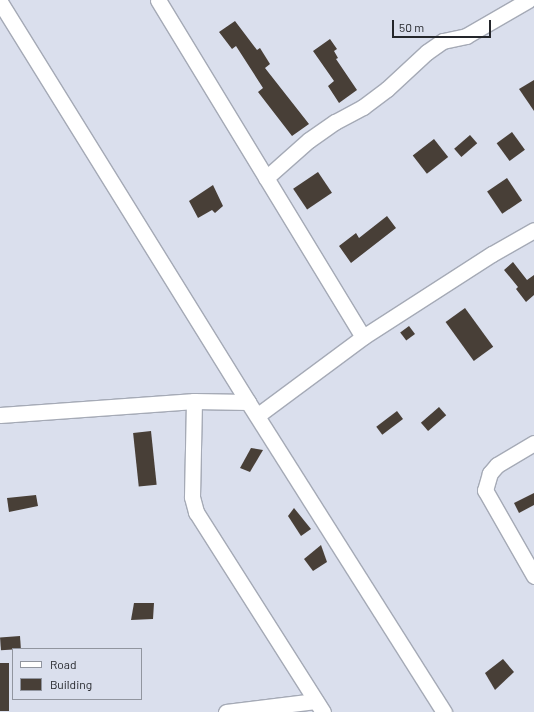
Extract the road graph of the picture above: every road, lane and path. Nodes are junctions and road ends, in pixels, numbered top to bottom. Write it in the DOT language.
graph roads {
  1 [pos="158,0"];
  2 [pos="528,0"];
  3 [pos="0,2"];
  4 [pos="266,178"];
  5 [pos="534,230"];
  6 [pos="363,337"];
  7 [pos="194,401"];
  8 [pos="248,402"];
  9 [pos="258,415"];
  10 [pos="0,416"];
  11 [pos="534,443"];
  12 [pos="534,576"];
  13 [pos="319,706"];
  14 [pos="226,712"];
  15 [pos="444,712"];
  1 -- 4 [label="street"];
  2 -- 4 [label="street"];
  3 -- 8 [label="street"];
  4 -- 6 [label="street"];
  5 -- 6 [label="street"];
  6 -- 9 [label="street"];
  7 -- 8 [label="street"];
  7 -- 10 [label="street"];
  7 -- 13 [label="street"];
  8 -- 9 [label="street"];
  9 -- 15 [label="street"];
  11 -- 12 [label="street"];
  13 -- 14 [label="street"];
}
